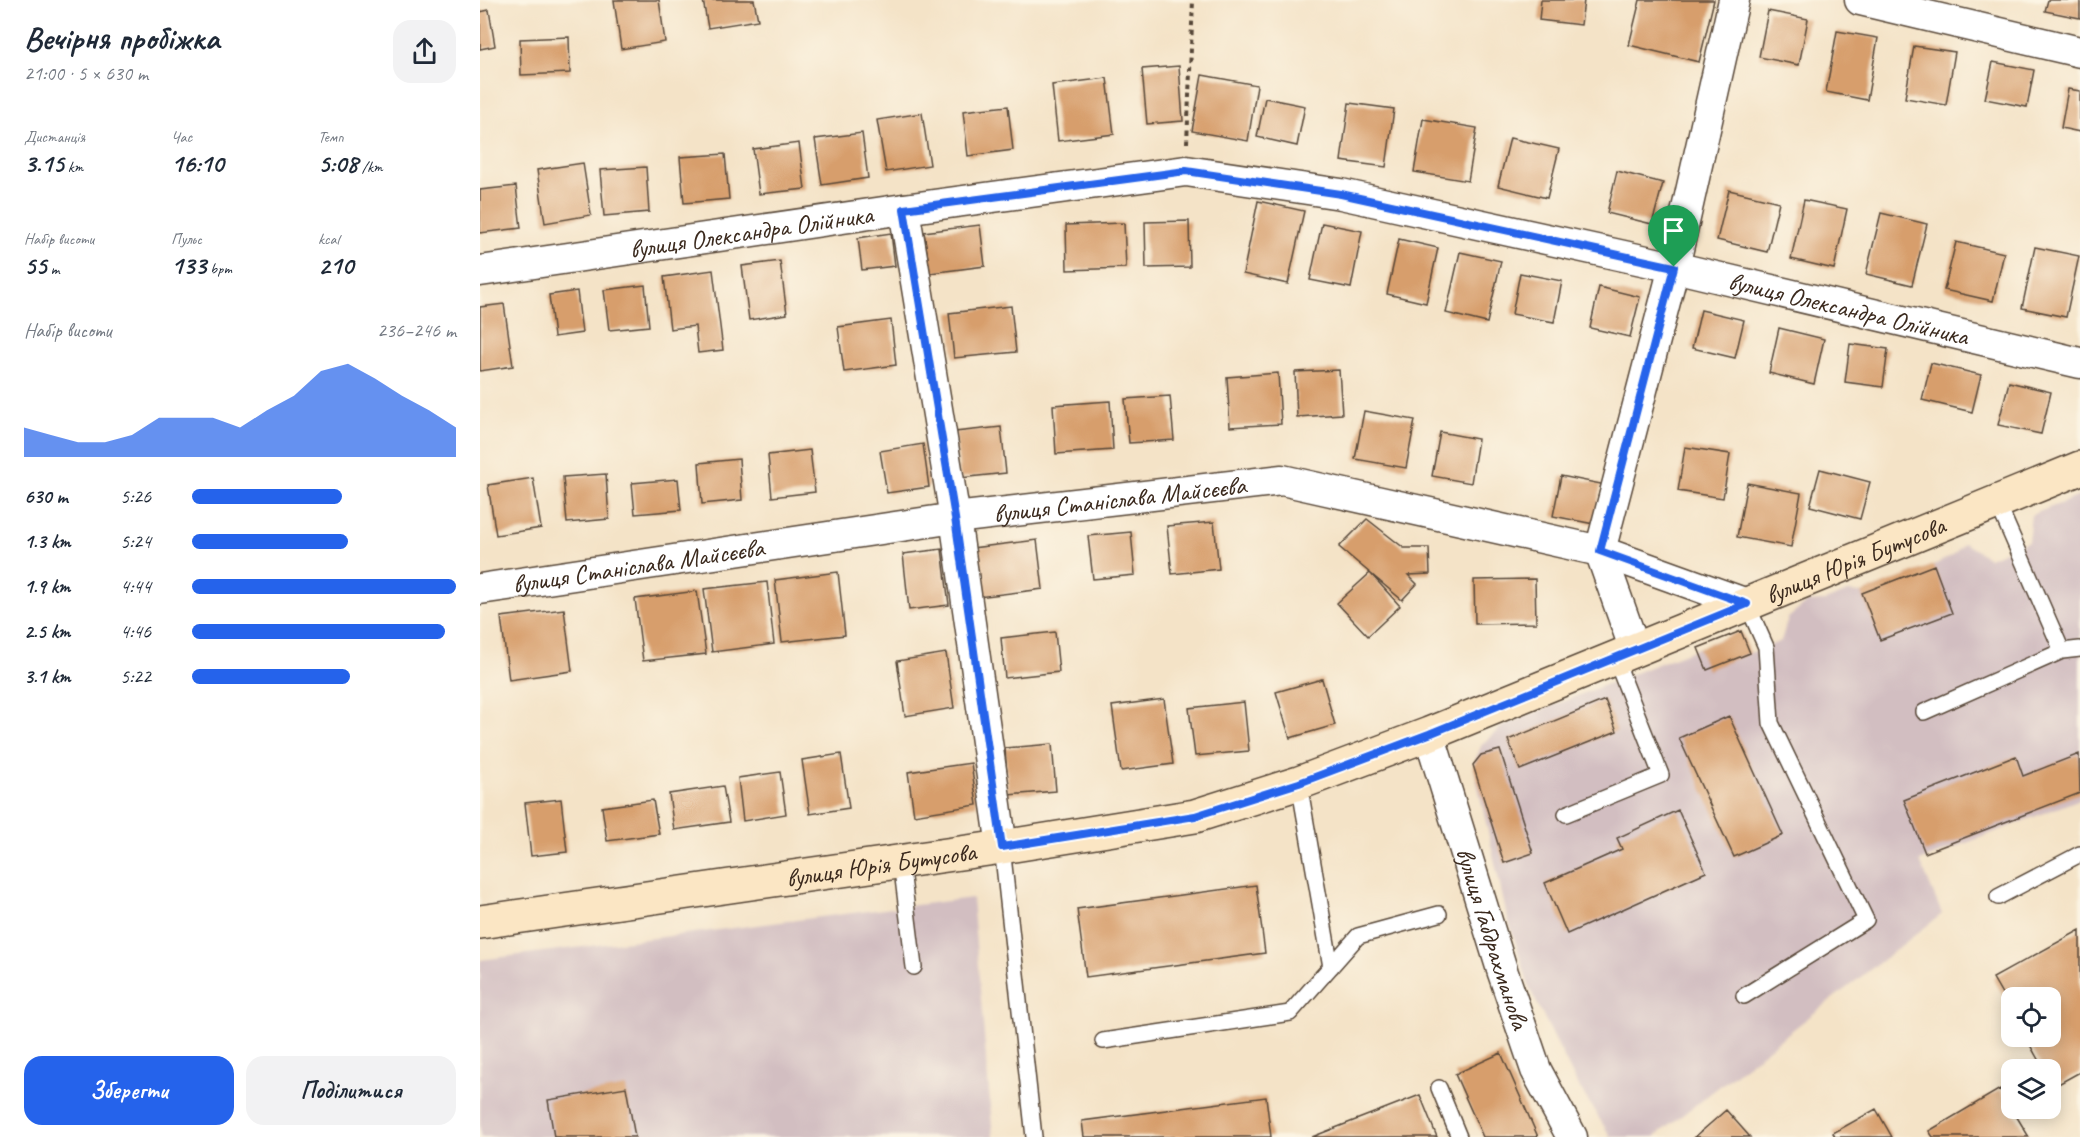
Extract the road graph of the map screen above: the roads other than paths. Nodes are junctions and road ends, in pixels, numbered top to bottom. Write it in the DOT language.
graph roads {
  1 [pos="1734,0"];
  2 [pos="1860,0"];
  3 [pos="2080,52"];
  4 [pos="904,209"];
  5 [pos="1674,267"];
  6 [pos="480,271"];
  7 [pos="2080,363"];
  8 [pos="2080,468"];
  9 [pos="1997,502"];
  10 [pos="955,518"];
  11 [pos="1600,551"];
  12 [pos="480,589"];
  13 [pos="1747,604"];
  14 [pos="2080,649"];
  15 [pos="2062,651"];
  16 [pos="1625,654"];
  17 [pos="1924,712"];
  18 [pos="1429,734"];
  19 [pos="1299,783"];
  20 [pos="1566,814"];
  21 [pos="1002,847"];
  22 [pos="2080,854"];
  23 [pos="901,862"];
  24 [pos="1998,897"];
  25 [pos="1439,914"];
  26 [pos="480,922"];
  27 [pos="914,967"];
  28 [pos="1331,967"];
  29 [pos="1744,996"];
  30 [pos="1103,1041"];
  31 [pos="1439,1088"];
  32 [pos="1034,1137"];
  33 [pos="1459,1137"];
  34 [pos="1572,1137"];
  1 -- 5 [label="street"];
  2 -- 3 [label="street"];
  4 -- 5 [label="street, вулиця Олександра Олійника"];
  4 -- 6 [label="street, вулиця Олександра Олійника"];
  4 -- 10 [label="street"];
  5 -- 7 [label="street, вулиця Олександра Олійника"];
  5 -- 11 [label="street"];
  8 -- 9 [label="street, вулиця Юрія Бутусова"];
  9 -- 13 [label="street, вулиця Юрія Бутусова"];
  9 -- 15 [label="lane"];
  10 -- 11 [label="street, вулиця Станіслава Майсєєва"];
  10 -- 12 [label="street, вулиця Станіслава Майсєєва"];
  10 -- 21 [label="street"];
  11 -- 13 [label="street, вулиця Станіслава Майсєєва"];
  11 -- 16 [label="street"];
  13 -- 16 [label="street, вулиця Юрія Бутусова"];
  13 -- 29 [label="lane"];
  14 -- 15 [label="lane"];
  15 -- 17 [label="lane"];
  16 -- 18 [label="street, вулиця Юрія Бутусова"];
  16 -- 20 [label="lane"];
  18 -- 19 [label="street, вулиця Юрія Бутусова"];
  18 -- 34 [label="street, вулиця Габдрахманова"];
  19 -- 21 [label="street, вулиця Юрія Бутусова"];
  19 -- 28 [label="lane"];
  21 -- 23 [label="street, вулиця Юрія Бутусова"];
  21 -- 32 [label="lane"];
  22 -- 24 [label="lane"];
  23 -- 26 [label="street, вулиця Юрія Бутусова"];
  23 -- 27 [label="lane"];
  25 -- 28 [label="lane"];
  28 -- 30 [label="lane"];
  31 -- 33 [label="lane"];
}
